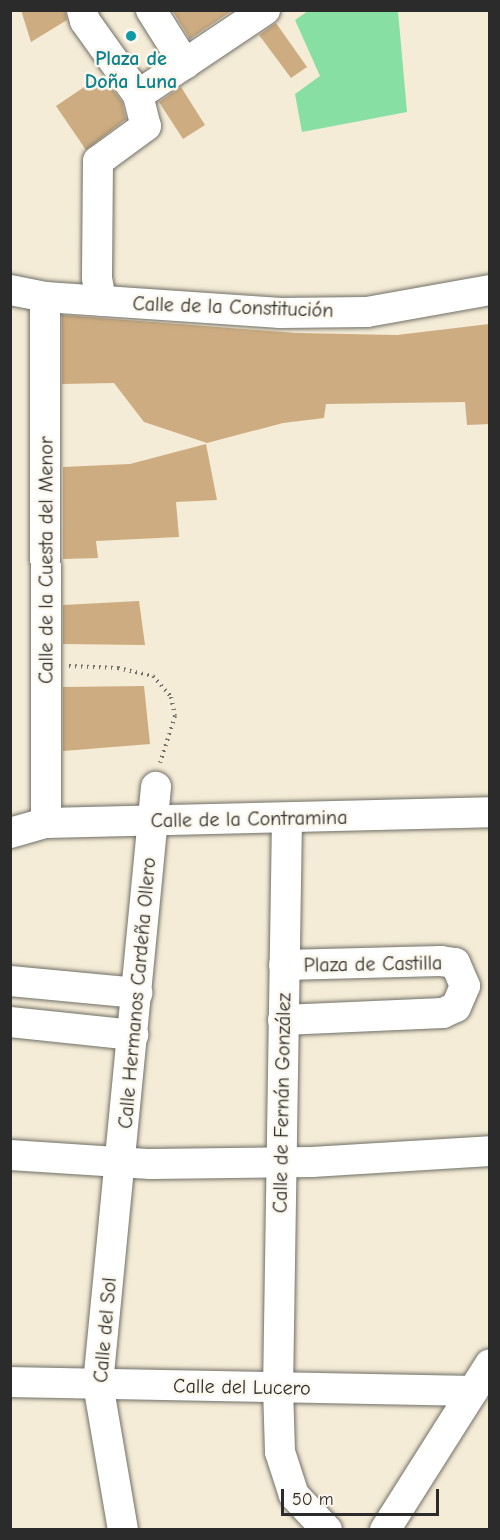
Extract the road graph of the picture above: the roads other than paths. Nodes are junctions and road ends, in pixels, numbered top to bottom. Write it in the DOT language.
graph roads {
  1 [pos="82,10"];
  2 [pos="151,10"];
  3 [pos="265,10"];
  4 [pos="185,64"];
  5 [pos="138,95"];
  6 [pos="10,290"];
  7 [pos="489,290"];
  8 [pos="45,297"];
  9 [pos="101,301"];
  10 [pos="156,786"];
  11 [pos="489,812"];
  12 [pos="287,818"];
  13 [pos="153,821"];
  14 [pos="46,823"];
  15 [pos="10,833"];
  16 [pos="284,965"];
  17 [pos="10,981"];
  18 [pos="137,993"];
  19 [pos="284,1020"];
  20 [pos="10,1022"];
  21 [pos="133,1035"];
  22 [pos="489,1151"];
  23 [pos="10,1155"];
  24 [pos="281,1162"];
  25 [pos="121,1164"];
  26 [pos="489,1364"];
  27 [pos="10,1382"];
  28 [pos="98,1384"];
  29 [pos="278,1388"];
  30 [pos="473,1391"];
  31 [pos="119,1529"];
  32 [pos="327,1530"];
  33 [pos="385,1530"];
  1 -- 5 [label="street"];
  2 -- 4 [label="street"];
  3 -- 4 [label="street"];
  4 -- 5 [label="street"];
  5 -- 9 [label="street"];
  6 -- 8 [label="street, Calle de la Constitución"];
  7 -- 9 [label="street, Calle de la Constitución"];
  8 -- 9 [label="street, Calle de la Constitución"];
  8 -- 14 [label="street, Calle de la Cuesta del Menor"];
  10 -- 13 [label="street, Calle Hermanos Cardeña Ollero"];
  11 -- 12 [label="street, Calle de la Contramina"];
  12 -- 13 [label="street, Calle de la Contramina"];
  12 -- 16 [label="street, Calle de Fernán González"];
  13 -- 14 [label="street, Calle de la Contramina"];
  13 -- 18 [label="street, Calle Hermanos Cardeña Ollero"];
  14 -- 15 [label="street, Calle de la Contramina"];
  16 -- 19 [label="street, Calle de Fernán González"];
  16 -- 19 [label="street, Plaza de Castilla"];
  17 -- 18 [label="street"];
  18 -- 21 [label="street, Calle Hermanos Cardeña Ollero"];
  19 -- 24 [label="street, Calle de Fernán González"];
  20 -- 21 [label="street"];
  21 -- 25 [label="street, Calle Hermanos Cardeña Ollero"];
  22 -- 24 [label="street"];
  23 -- 25 [label="street"];
  24 -- 25 [label="street"];
  24 -- 29 [label="street, Calle de Fernán González"];
  25 -- 28 [label="street, Calle del Sol"];
  26 -- 30 [label="street"];
  27 -- 28 [label="street, Calle del Lucero"];
  28 -- 29 [label="street, Calle del Lucero"];
  28 -- 31 [label="street, Calle del Sol"];
  29 -- 30 [label="street, Calle del Lucero"];
  29 -- 32 [label="street, Calle de Fernán González"];
  30 -- 33 [label="street"];
}
